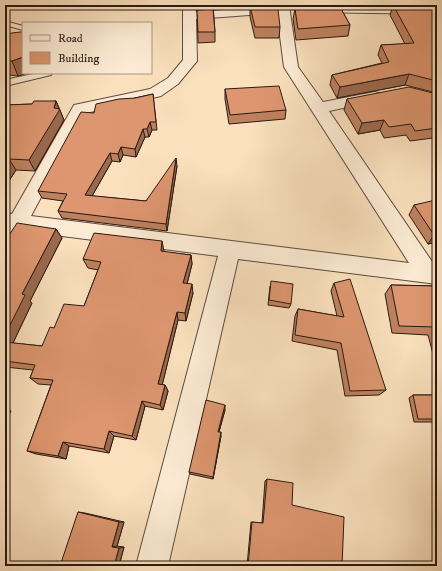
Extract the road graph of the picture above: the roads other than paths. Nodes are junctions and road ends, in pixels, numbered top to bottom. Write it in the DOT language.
graph roads {
  1 [pos="284,7"];
  2 [pos="189,10"];
  3 [pos="437,10"];
  4 [pos="5,23"];
  5 [pos="22,28"];
  6 [pos="44,74"];
  7 [pos="5,83"];
  8 [pos="390,94"];
  9 [pos="318,108"];
  10 [pos="11,222"];
  11 [pos="5,243"];
  12 [pos="230,249"];
  13 [pos="433,274"];
  14 [pos="152,566"];
  1 -- 2 [label="street"];
  1 -- 3 [label="street"];
  1 -- 9 [label="street"];
  2 -- 10 [label="street"];
  4 -- 5 [label="lane"];
  6 -- 7 [label="lane"];
  8 -- 9 [label="street"];
  9 -- 13 [label="street"];
  10 -- 11 [label="street"];
  10 -- 12 [label="street"];
  12 -- 13 [label="street"];
  12 -- 14 [label="street"];
}
